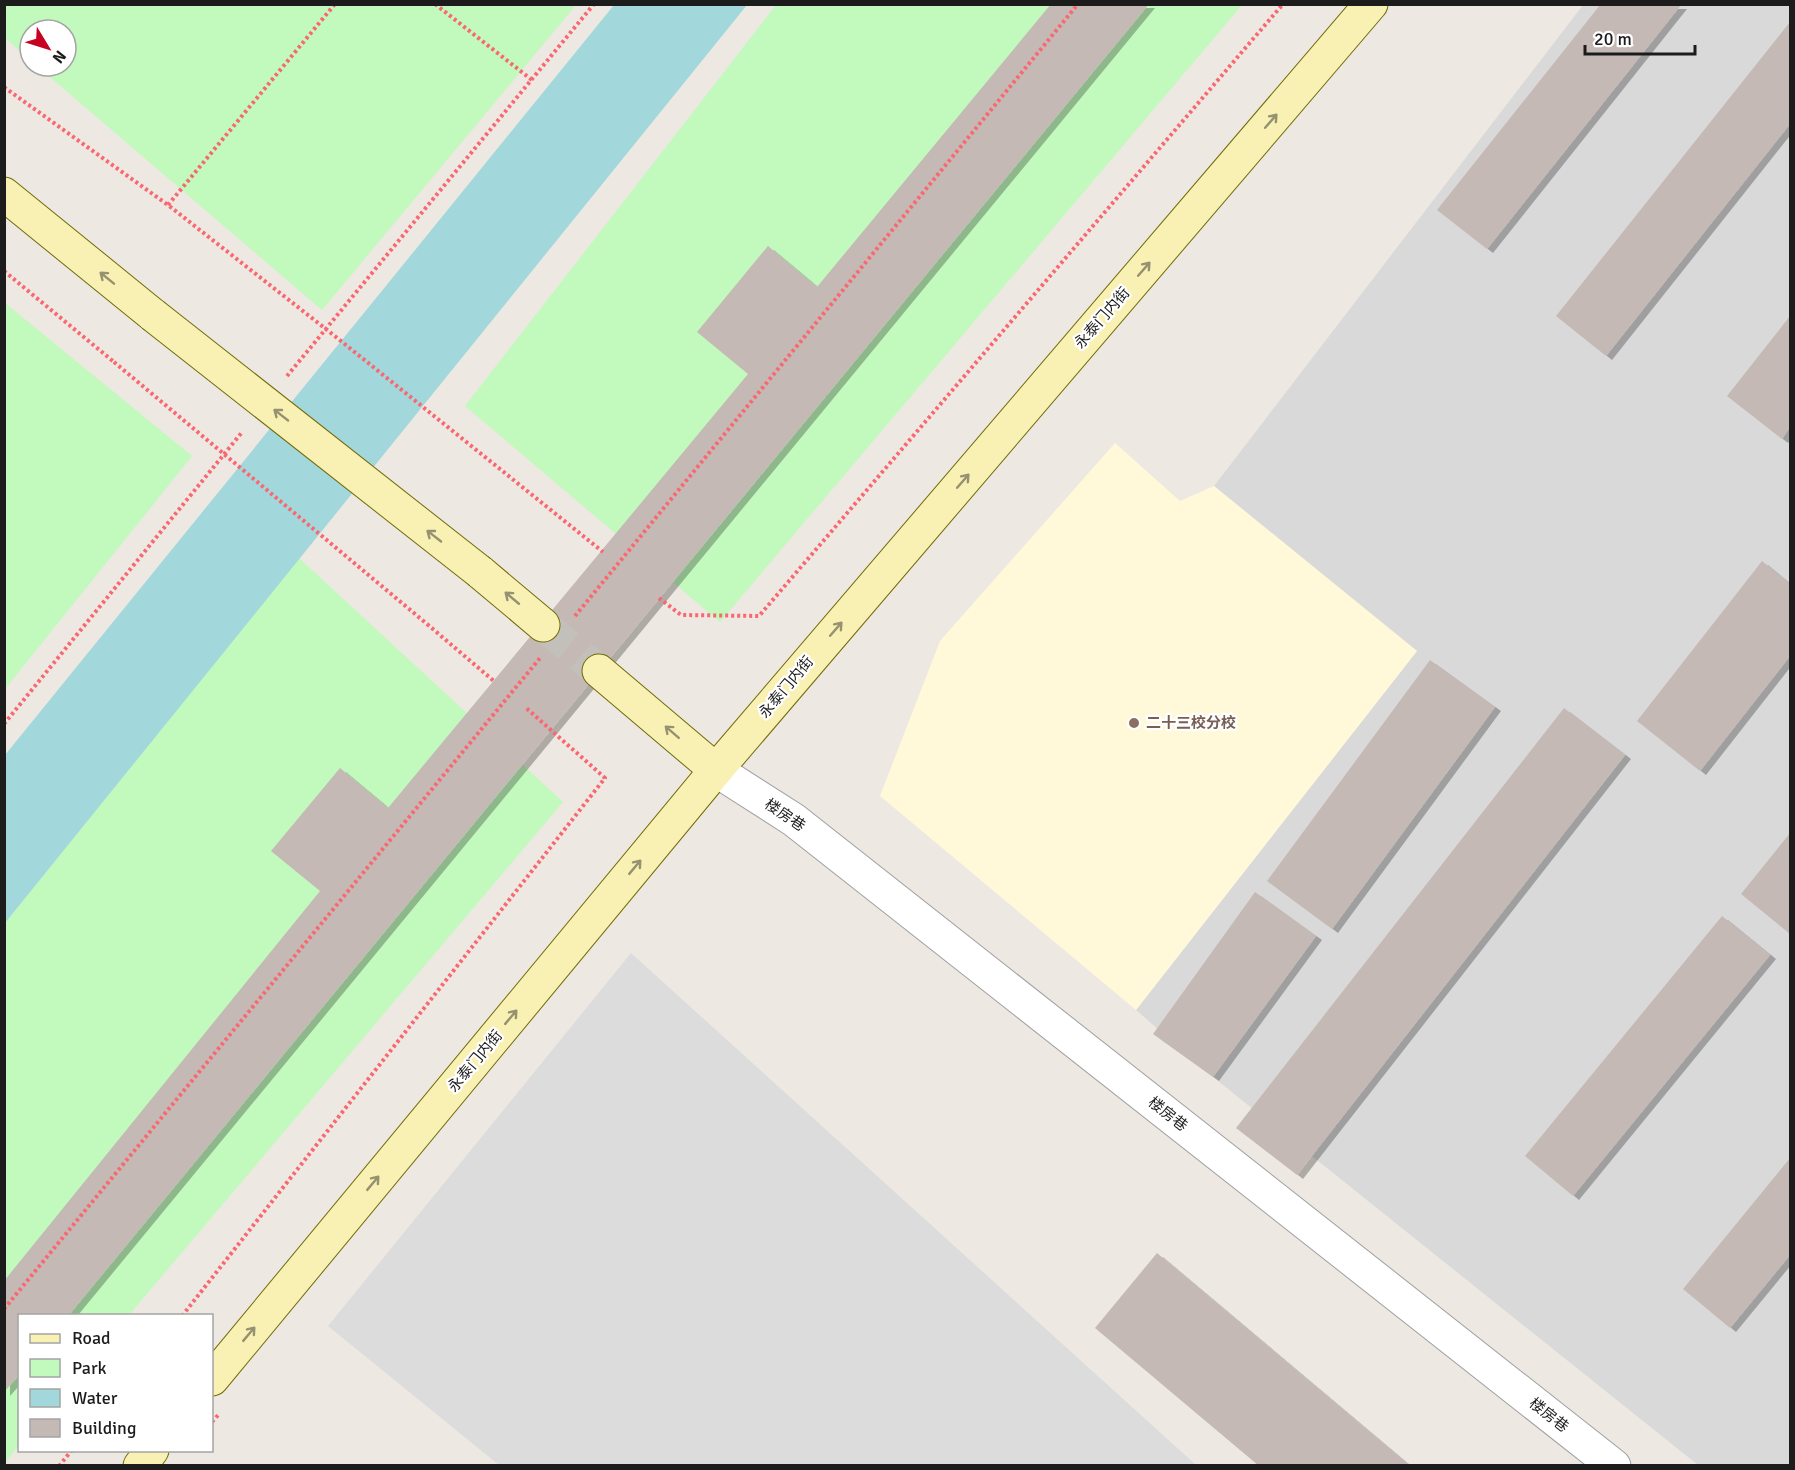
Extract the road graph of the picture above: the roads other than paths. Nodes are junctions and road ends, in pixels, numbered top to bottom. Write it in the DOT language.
graph roads {
  1 [pos="1371,4"];
  2 [pos="4,194"];
  3 [pos="543,625"];
  4 [pos="599,671"];
  5 [pos="716,770"];
  6 [pos="213,1378"];
  7 [pos="150,1452"];
  8 [pos="140,1466"];
  9 [pos="1614,1466"];
  5 -- 1 [label="main road, 永泰门内街, one-way"];
  3 -- 2 [label="main road, one-way, bridge"];
  5 -- 4 [label="main road, one-way"];
  6 -- 5 [label="main road, 永泰门内街, one-way"];
  5 -- 9 [label="street, 楼房巷"];
  7 -- 8 [label="main road"];
}
